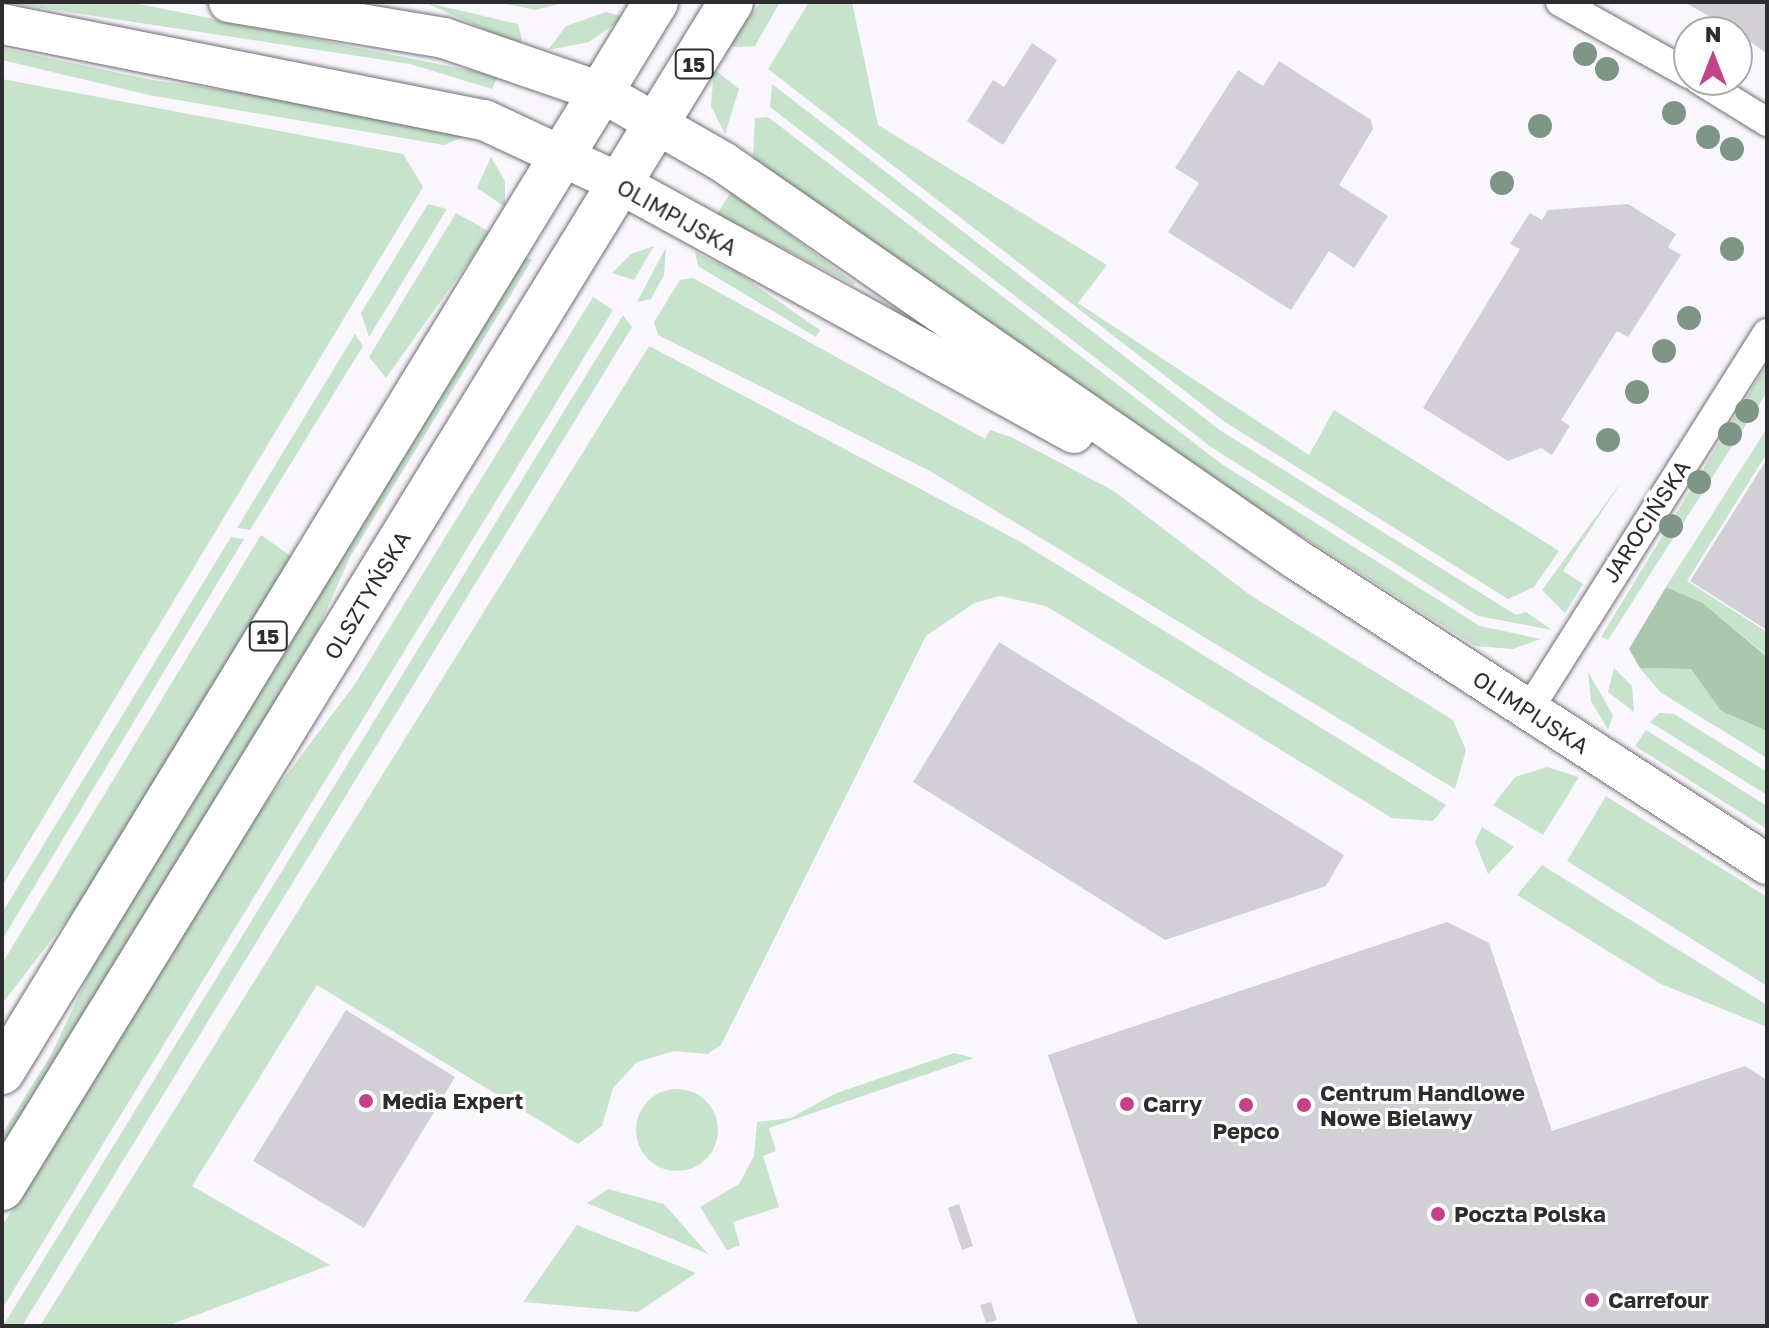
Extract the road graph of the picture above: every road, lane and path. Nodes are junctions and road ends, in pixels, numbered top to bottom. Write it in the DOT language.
graph roads {
  1 [pos="229,2"];
  2 [pos="656,2"];
  3 [pos="731,2"];
  4 [pos="1560,2"];
  5 [pos="2,24"];
  6 [pos="1673,65"];
  7 [pos="601,92"];
  8 [pos="1725,96"];
  9 [pos="1767,122"];
  10 [pos="657,126"];
  11 [pos="563,155"];
  12 [pos="619,183"];
  13 [pos="1767,333"];
  14 [pos="1296,559"];
  15 [pos="1528,711"];
  16 [pos="1767,864"];
  17 [pos="2,1072"];
  18 [pos="2,1188"];
  1 -- 7 [label="main road, OLIMPIJSKA"];
  2 -- 7 [label="main road, 15"];
  3 -- 10 [label="main road, OLSZTYŃSKA / 15"];
  4 -- 6 [label="street"];
  5 -- 11 [label="main road, OLIMPIJSKA"];
  7 -- 10 [label="main road, OLIMPIJSKA"];
  7 -- 11 [label="main road, 15"];
  8 -- 9 [label="street"];
  10 -- 12 [label="main road, OLSZTYŃSKA / 15"];
  10 -- 14 [label="main road, OLIMPIJSKA"];
  11 -- 12 [label="main road, OLIMPIJSKA"];
  11 -- 17 [label="main road, 15"];
  12 -- 14 [label="main road, OLIMPIJSKA"];
  12 -- 18 [label="main road, OLSZTYŃSKA / 15"];
  13 -- 15 [label="street, JAROCIŃSKA"];
  14 -- 15 [label="main road, OLIMPIJSKA"];
  15 -- 16 [label="main road, OLIMPIJSKA"];
}
